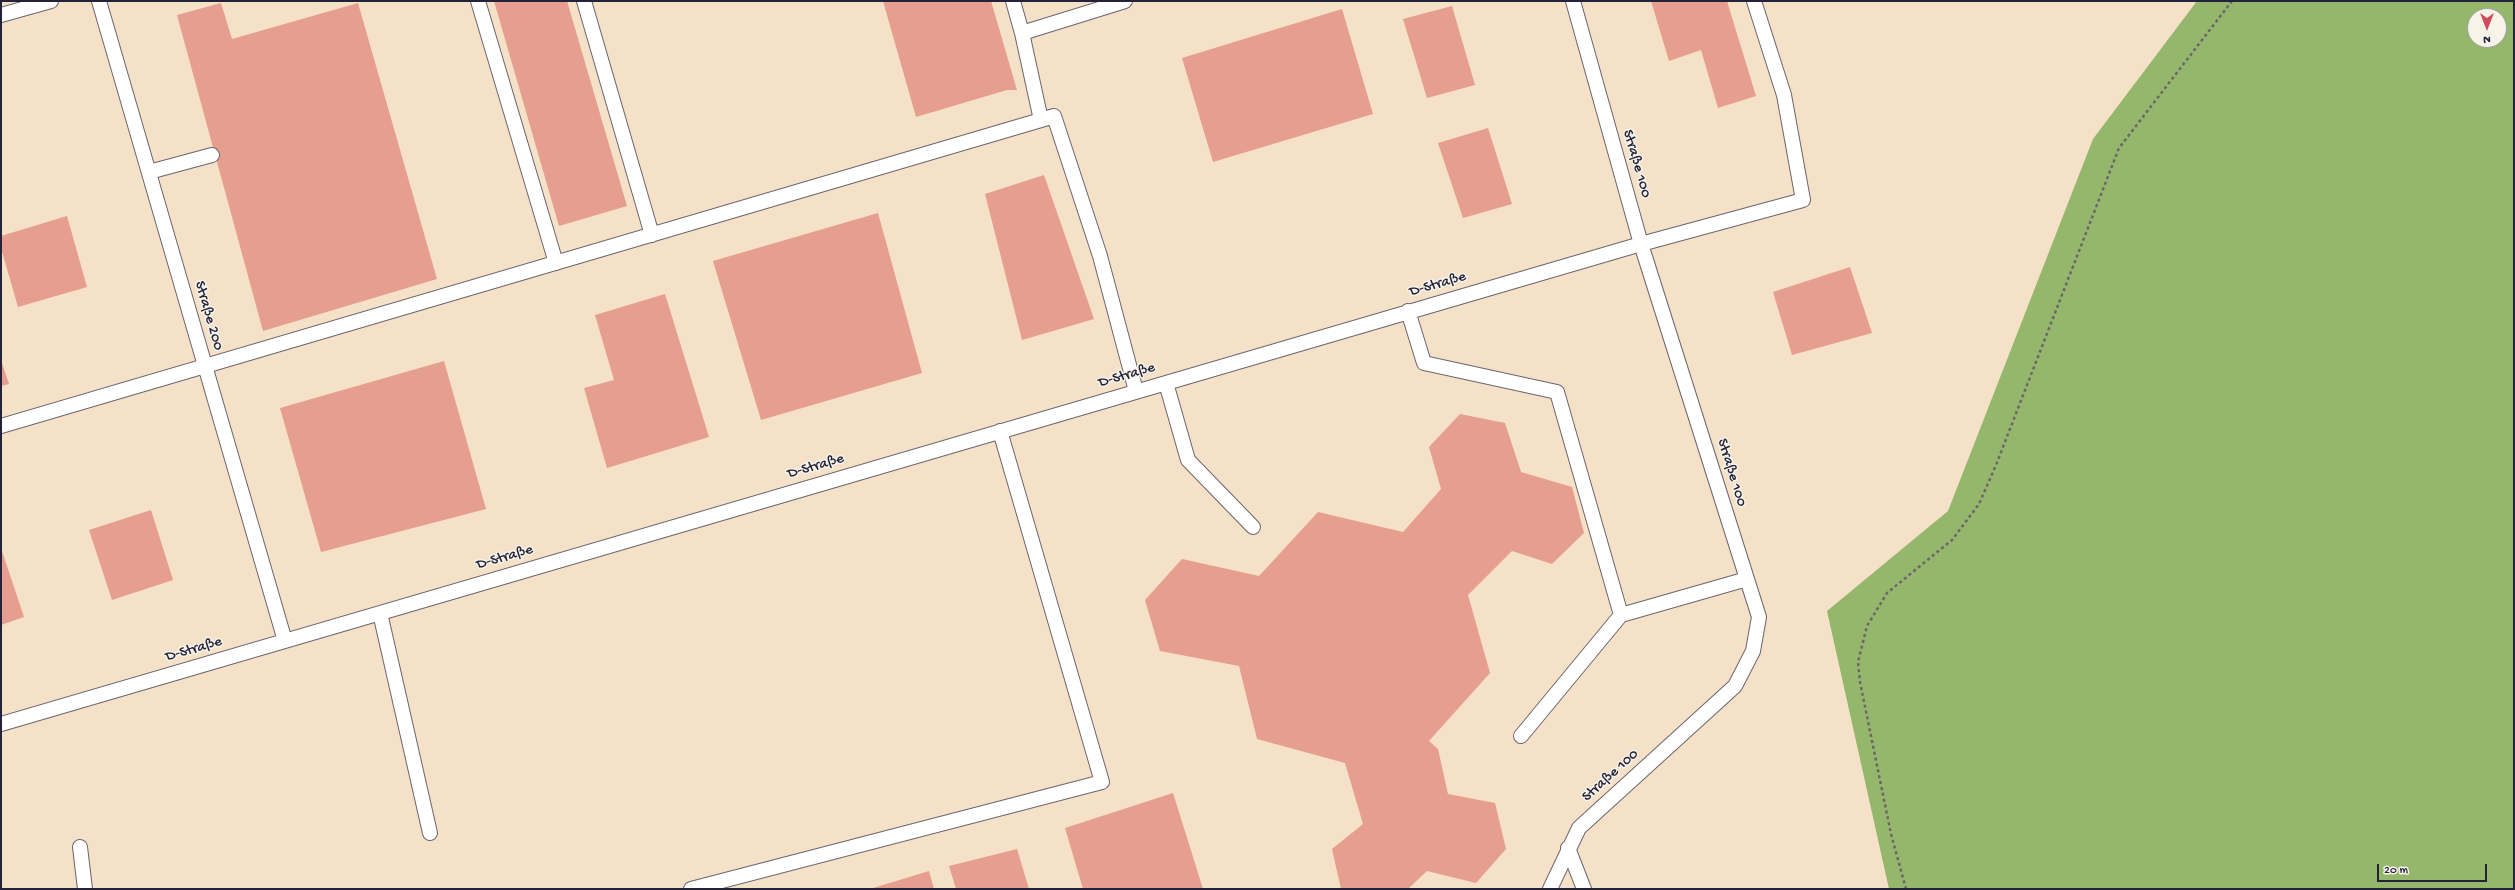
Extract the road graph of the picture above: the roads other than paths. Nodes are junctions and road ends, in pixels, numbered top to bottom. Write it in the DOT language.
graph roads {
  1 [pos="51,1"];
  2 [pos="99,1"];
  3 [pos="478,1"];
  4 [pos="584,1"];
  5 [pos="1013,1"];
  6 [pos="1125,1"];
  7 [pos="1573,1"];
  8 [pos="1754,1"];
  9 [pos="1,16"];
  10 [pos="1022,32"];
  11 [pos="1041,120"];
  12 [pos="212,155"];
  13 [pos="149,172"];
  14 [pos="652,235"];
  15 [pos="1641,244"];
  16 [pos="556,263"];
  17 [pos="1408,312"];
  18 [pos="205,366"];
  19 [pos="1166,383"];
  20 [pos="1136,392"];
  21 [pos="1,426"];
  22 [pos="1000,431"];
  23 [pos="1253,527"];
  24 [pos="1747,579"];
  25 [pos="380,613"];
  26 [pos="1621,615"];
  27 [pos="285,641"];
  28 [pos="1,724"];
  29 [pos="1521,736"];
  30 [pos="430,833"];
  31 [pos="80,847"];
  32 [pos="1568,848"];
  33 [pos="85,889"];
  34 [pos="691,889"];
  35 [pos="1550,889"];
  36 [pos="1584,889"];
  1 -- 9 [label="lane"];
  2 -- 13 [label="lane, Straße 200"];
  3 -- 16 [label="lane"];
  4 -- 14 [label="lane"];
  5 -- 10 [label="lane"];
  6 -- 10 [label="lane"];
  7 -- 15 [label="lane, Straße 100"];
  8 -- 15 [label="lane, D-Straße"];
  10 -- 11 [label="lane"];
  11 -- 14 [label="lane"];
  11 -- 20 [label="lane"];
  12 -- 13 [label="lane"];
  13 -- 18 [label="lane, Straße 200"];
  14 -- 16 [label="lane"];
  15 -- 17 [label="lane, D-Straße"];
  15 -- 24 [label="lane, Straße 100"];
  16 -- 18 [label="lane"];
  17 -- 19 [label="lane, D-Straße"];
  17 -- 26 [label="lane"];
  18 -- 21 [label="lane"];
  18 -- 27 [label="lane, Straße 200"];
  19 -- 20 [label="lane, D-Straße"];
  19 -- 23 [label="lane"];
  20 -- 22 [label="lane, D-Straße"];
  22 -- 25 [label="lane, D-Straße"];
  22 -- 34 [label="lane"];
  24 -- 26 [label="lane"];
  24 -- 32 [label="lane, Straße 100"];
  25 -- 27 [label="lane, D-Straße"];
  25 -- 30 [label="lane"];
  26 -- 29 [label="lane"];
  27 -- 28 [label="lane, D-Straße"];
  31 -- 33 [label="lane"];
  32 -- 35 [label="lane, Straße 100"];
  32 -- 36 [label="lane"];
}
